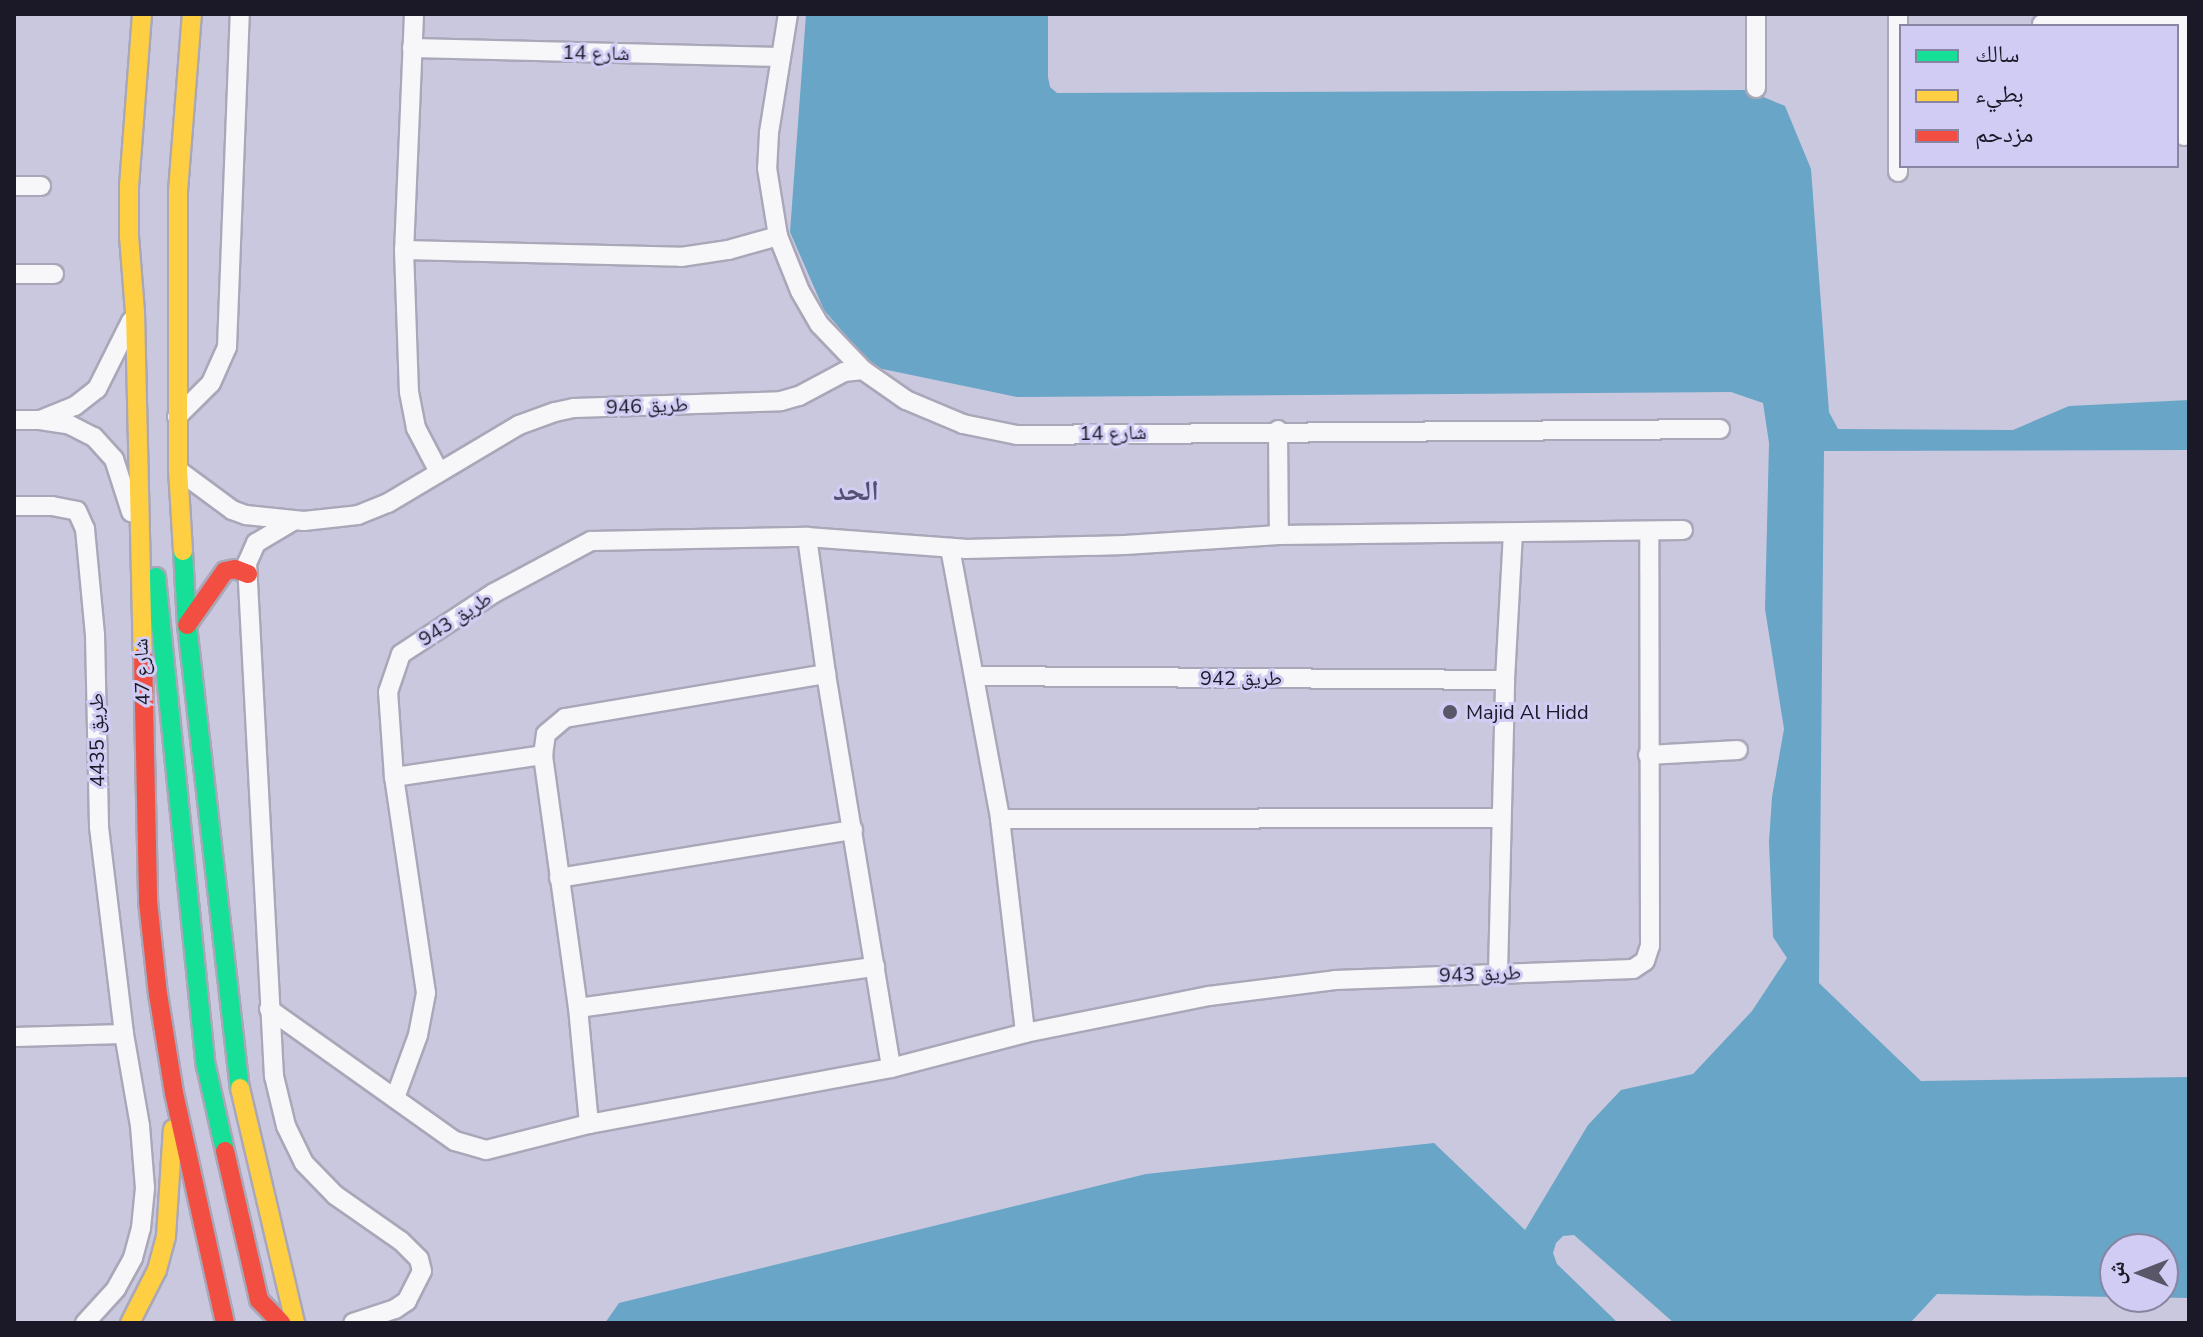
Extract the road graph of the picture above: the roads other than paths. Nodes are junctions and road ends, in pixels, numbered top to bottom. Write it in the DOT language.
graph roads {
  1 [pos="142,14"];
  2 [pos="192,14"];
  3 [pos="240,14"];
  4 [pos="414,14"];
  5 [pos="788,14"];
  6 [pos="1756,14"];
  7 [pos="1898,14"];
  8 [pos="2042,21"];
  9 [pos="2186,22"];
  10 [pos="412,48"];
  11 [pos="781,57"];
  12 [pos="1899,86"];
  13 [pos="1756,88"];
  14 [pos="2184,136"];
  15 [pos="1898,172"];
  16 [pos="14,186"];
  17 [pos="41,186"];
  18 [pos="129,236"];
  19 [pos="778,236"];
  20 [pos="404,250"];
  21 [pos="14,274"];
  22 [pos="54,274"];
  23 [pos="135,312"];
  24 [pos="863,370"];
  25 [pos="177,417"];
  26 [pos="14,420"];
  27 [pos="40,420"];
  28 [pos="1720,429"];
  29 [pos="1278,430"];
  30 [pos="178,470"];
  31 [pos="439,472"];
  32 [pos="14,506"];
  33 [pos="293,521"];
  34 [pos="1683,530"];
  35 [pos="1649,532"];
  36 [pos="1513,533"];
  37 [pos="1279,535"];
  38 [pos="807,537"];
  39 [pos="139,547"];
  40 [pos="950,548"];
  41 [pos="248,574"];
  42 [pos="187,625"];
  43 [pos="826,674"];
  44 [pos="977,676"];
  45 [pos="1505,680"];
  46 [pos="1738,750"];
  47 [pos="543,755"];
  48 [pos="1648,755"];
  49 [pos="394,777"];
  50 [pos="1500,818"];
  51 [pos="1000,819"];
  52 [pos="853,830"];
  53 [pos="559,878"];
  54 [pos="875,967"];
  55 [pos="1498,973"];
  56 [pos="578,1008"];
  57 [pos="269,1009"];
  58 [pos="1025,1033"];
  59 [pos="124,1034"];
  60 [pos="14,1037"];
  61 [pos="891,1068"];
  62 [pos="174,1093"];
  63 [pos="395,1098"];
  64 [pos="589,1124"];
  65 [pos="85,1323"];
  66 [pos="130,1323"];
  67 [pos="225,1323"];
  68 [pos="281,1323"];
  69 [pos="295,1323"];
  70 [pos="353,1323"];
  1 -- 18 [label="street, شارع 47"];
  2 -- 25 [label="street"];
  3 -- 25 [label="street"];
  4 -- 10 [label="street"];
  5 -- 11 [label="street, شارع 14"];
  6 -- 13 [label="street"];
  7 -- 12 [label="street"];
  8 -- 9 [label="street"];
  9 -- 14 [label="street"];
  10 -- 11 [label="street, شارع 14"];
  10 -- 20 [label="street"];
  11 -- 19 [label="street, شارع 14"];
  12 -- 15 [label="street"];
  16 -- 17 [label="street"];
  18 -- 23 [label="street, شارع 47"];
  18 -- 68 [label="street"];
  19 -- 20 [label="street"];
  19 -- 24 [label="street, شارع 14"];
  20 -- 31 [label="street"];
  21 -- 22 [label="street"];
  23 -- 27 [label="street"];
  23 -- 39 [label="street, شارع 47"];
  24 -- 29 [label="street, شارع 14"];
  24 -- 31 [label="street, طريق 946"];
  25 -- 30 [label="street"];
  26 -- 27 [label="street"];
  27 -- 39 [label="street"];
  28 -- 29 [label="street, شارع 14"];
  29 -- 37 [label="street"];
  30 -- 33 [label="street, طريق 946"];
  30 -- 42 [label="street"];
  31 -- 33 [label="street, طريق 946"];
  32 -- 59 [label="street, طريق 4435"];
  33 -- 41 [label="street"];
  34 -- 35 [label="street, طريق 943"];
  35 -- 36 [label="street, طريق 943"];
  35 -- 48 [label="street, طريق 943"];
  36 -- 37 [label="street, طريق 943"];
  36 -- 45 [label="street"];
  37 -- 40 [label="street, طريق 943"];
  38 -- 40 [label="street, طريق 943"];
  38 -- 43 [label="street"];
  38 -- 49 [label="street, طريق 943"];
  39 -- 62 [label="street, شارع 47"];
  40 -- 44 [label="street"];
  41 -- 42 [label="street"];
  41 -- 57 [label="street"];
  42 -- 69 [label="street"];
  43 -- 47 [label="street"];
  43 -- 52 [label="street"];
  44 -- 45 [label="street, طريق 942"];
  44 -- 51 [label="street"];
  45 -- 50 [label="street"];
  46 -- 48 [label="street"];
  47 -- 49 [label="street"];
  47 -- 53 [label="street"];
  48 -- 55 [label="street, طريق 943"];
  49 -- 63 [label="street, طريق 943"];
  50 -- 51 [label="street"];
  50 -- 55 [label="street"];
  51 -- 58 [label="street"];
  52 -- 53 [label="street"];
  52 -- 54 [label="street"];
  53 -- 56 [label="street"];
  54 -- 56 [label="street"];
  54 -- 61 [label="street"];
  55 -- 58 [label="street, طريق 943"];
  56 -- 64 [label="street"];
  57 -- 63 [label="street, طريق 943"];
  57 -- 70 [label="street"];
  58 -- 61 [label="street, طريق 943"];
  59 -- 60 [label="street"];
  59 -- 65 [label="street, طريق 4435"];
  61 -- 64 [label="street, طريق 943"];
  62 -- 66 [label="street"];
  62 -- 67 [label="street, شارع 47"];
  63 -- 64 [label="street, طريق 943"];
}
